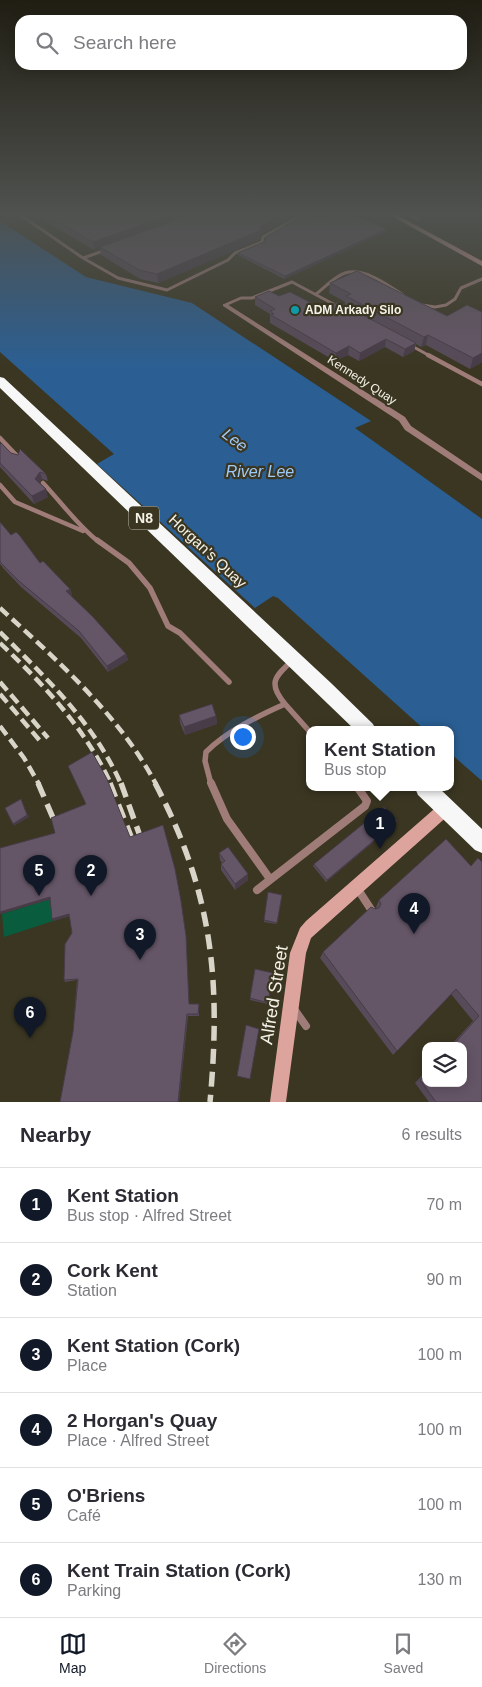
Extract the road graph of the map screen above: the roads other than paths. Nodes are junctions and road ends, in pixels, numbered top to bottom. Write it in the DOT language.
graph roads {
  1 [pos="96,265"];
  2 [pos="216,265"];
  3 [pos="482,279"];
  4 [pos="316,294"];
  5 [pos="408,298"];
  6 [pos="415,302"];
  7 [pos="225,305"];
  8 [pos="342,308"];
  9 [pos="403,342"];
  10 [pos="0,381"];
  11 [pos="482,384"];
  12 [pos="0,438"];
  13 [pos="19,458"];
  14 [pos="482,478"];
  15 [pos="43,483"];
  16 [pos="0,485"];
  17 [pos="84,531"];
  18 [pos="294,660"];
  19 [pos="229,682"];
  20 [pos="285,704"];
  21 [pos="359,726"];
  22 [pos="306,728"];
  23 [pos="360,791"];
  24 [pos="428,791"];
  25 [pos="446,808"];
  26 [pos="482,843"];
  27 [pos="270,879"];
  28 [pos="355,886"];
  29 [pos="256,890"];
  30 [pos="372,911"];
  31 [pos="291,1005"];
  32 [pos="306,1026"];
  33 [pos="278,1102"];
  1 -- 2 [label="lane"];
  3 -- 6 [label="lane"];
  4 -- 5 [label="lane"];
  4 -- 7 [label="lane"];
  4 -- 8 [label="lane"];
  7 -- 14 [label="street, Kennedy Quay"];
  9 -- 11 [label="lane"];
  10 -- 18 [label="highway, Horgan's Quay / N8"];
  12 -- 13 [label="lane"];
  15 -- 17 [label="lane"];
  16 -- 17 [label="lane"];
  17 -- 19 [label="lane"];
  18 -- 20 [label="lane"];
  18 -- 21 [label="highway, Horgan's Quay / N8"];
  20 -- 22 [label="lane"];
  20 -- 27 [label="lane"];
  23 -- 27 [label="lane"];
  24 -- 25 [label="highway"];
  25 -- 26 [label="highway"];
  25 -- 28 [label="street, Alfred Street"];
  27 -- 29 [label="lane"];
  28 -- 30 [label="lane"];
  28 -- 31 [label="street, Alfred Street"];
  31 -- 32 [label="lane"];
  31 -- 33 [label="street, Alfred Street"];
}
